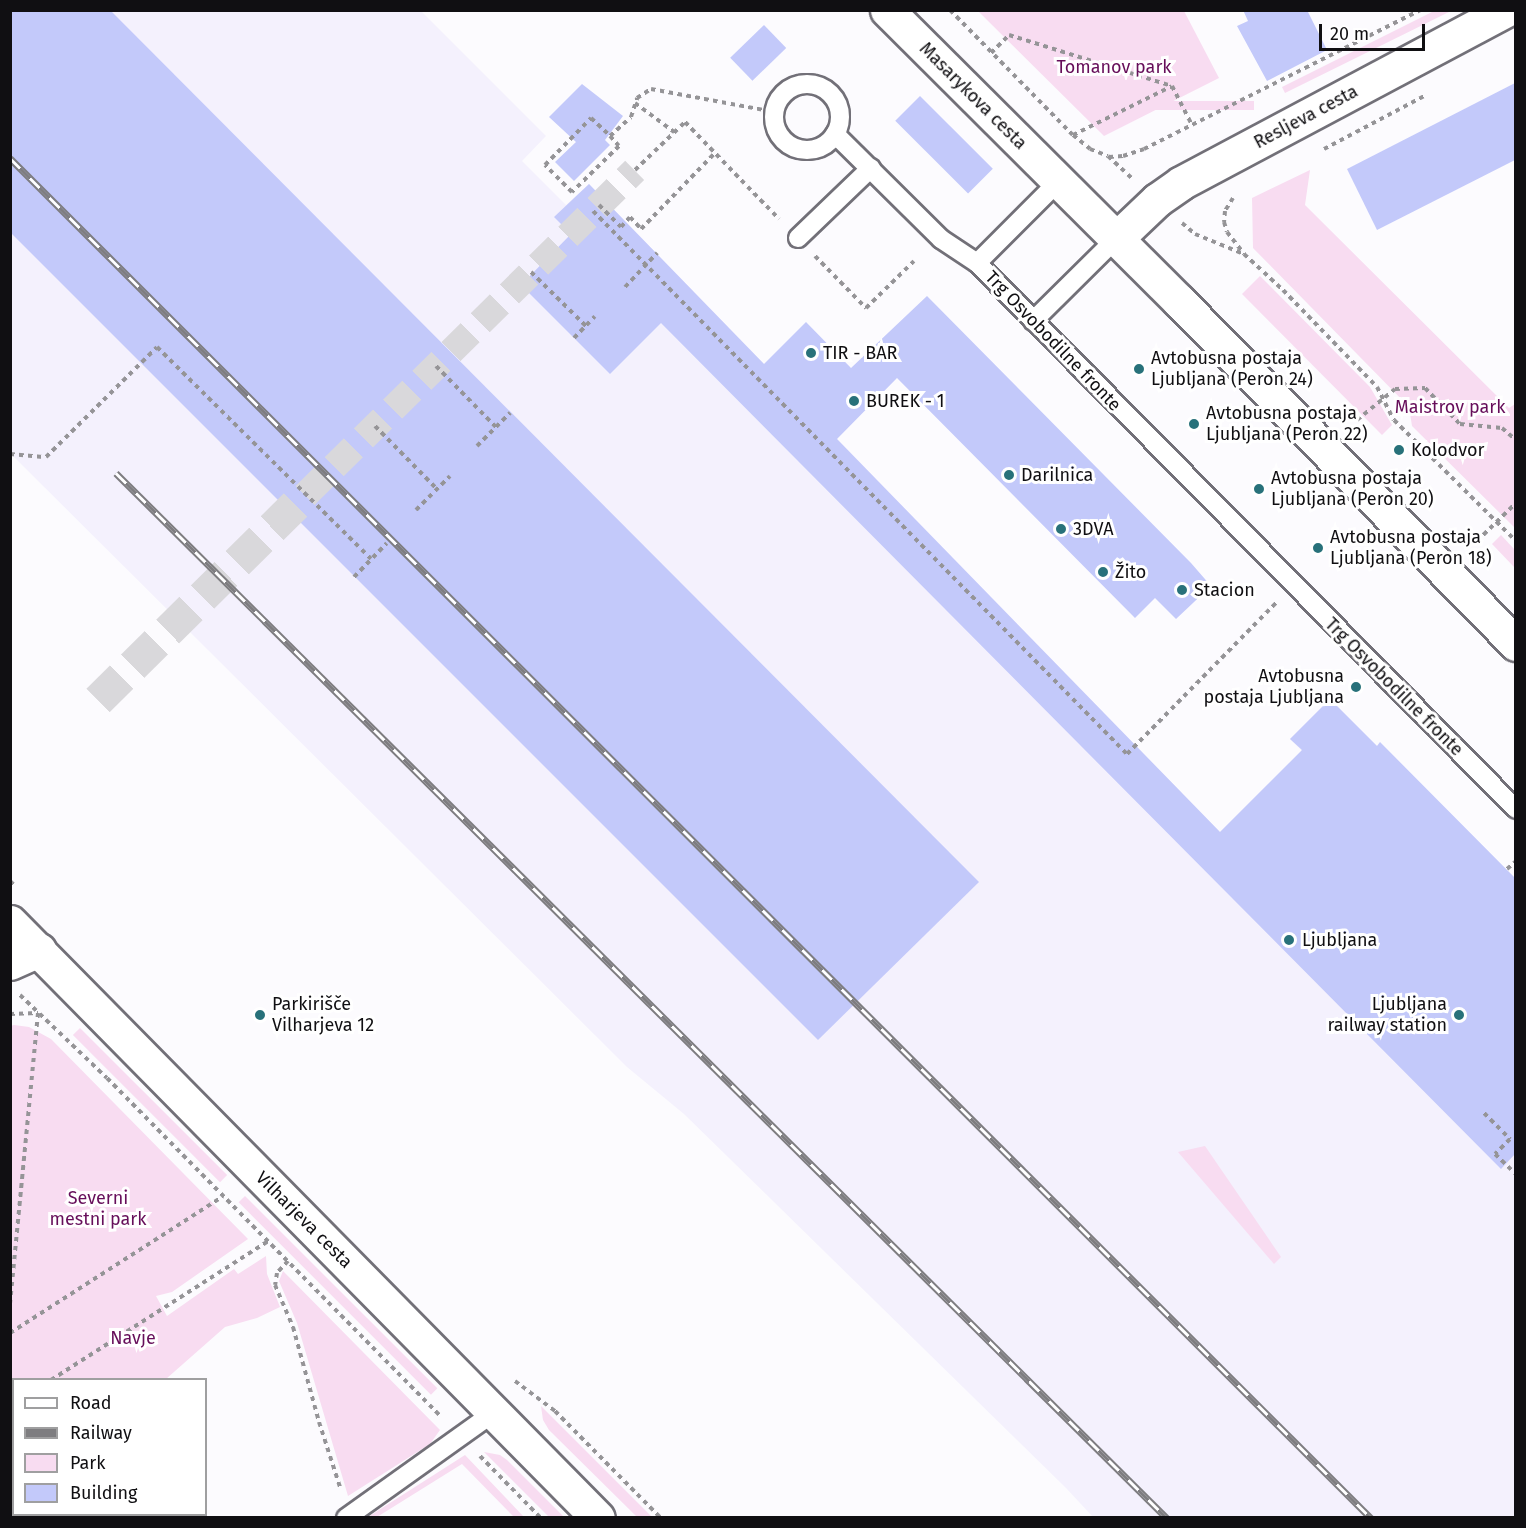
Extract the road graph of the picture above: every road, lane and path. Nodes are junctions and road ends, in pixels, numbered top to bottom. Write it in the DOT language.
graph roads {
  1 [pos="887,10"];
  2 [pos="950,10"];
  3 [pos="1420,10"];
  4 [pos="1506,10"];
  5 [pos="991,53"];
  6 [pos="1172,86"];
  7 [pos="1434,89"];
  8 [pos="634,103"];
  9 [pos="775,112"];
  10 [pos="1192,125"];
  11 [pos="674,132"];
  12 [pos="835,134"];
  13 [pos="1073,135"];
  14 [pos="610,136"];
  15 [pos="1322,150"];
  16 [pos="715,153"];
  17 [pos="871,168"];
  18 [pos="635,170"];
  19 [pos="1059,182"];
  20 [pos="1237,194"];
  21 [pos="599,205"];
  22 [pos="593,211"];
  23 [pos="1195,234"];
  24 [pos="798,238"];
  25 [pos="1116,239"];
  26 [pos="657,253"];
  27 [pos="1244,254"];
  28 [pos="914,261"];
  29 [pos="977,263"];
  30 [pos="646,264"];
  31 [pos="531,272"];
  32 [pos="625,287"];
  33 [pos="595,316"];
  34 [pos="1034,321"];
  35 [pos="586,326"];
  36 [pos="574,338"];
  37 [pos="436,366"];
  38 [pos="1384,399"];
  39 [pos="510,413"];
  40 [pos="1357,420"];
  41 [pos="375,426"];
  42 [pos="496,427"];
  43 [pos="1515,440"];
  44 [pos="477,446"];
  45 [pos="10,454"];
  46 [pos="450,476"];
  47 [pos="437,489"];
  48 [pos="1515,503"];
  49 [pos="416,510"];
  50 [pos="1496,522"];
  51 [pos="1478,541"];
  52 [pos="1515,541"];
  53 [pos="387,543"];
  54 [pos="371,559"];
  55 [pos="354,577"];
  56 [pos="1293,586"];
  57 [pos="1515,644"];
  58 [pos="1515,809"];
  59 [pos="1515,862"];
  60 [pos="1507,869"];
  61 [pos="10,922"];
  62 [pos="25,957"];
  63 [pos="27,1002"];
  64 [pos="38,1013"];
  65 [pos="10,1014"];
  66 [pos="1484,1113"];
  67 [pos="1515,1174"];
  68 [pos="223,1196"];
  69 [pos="268,1241"];
  70 [pos="288,1261"];
  71 [pos="10,1304"];
  72 [pos="10,1333"];
  73 [pos="54,1378"];
  74 [pos="493,1413"];
  75 [pos="461,1437"];
  76 [pos="348,1515"];
  77 [pos="541,1518"];
  78 [pos="598,1518"];
  1 -- 19 [label="main road, Masarykova cesta"];
  2 -- 5 [label="path"];
  3 -- 10 [label="path"];
  4 -- 25 [label="main road, Resljeva cesta"];
  5 -- 6 [label="path"];
  5 -- 13 [label="path"];
  6 -- 10 [label="path"];
  6 -- 13 [label="path"];
  7 -- 15 [label="path, Resljeva cesta"];
  8 -- 9 [label="path"];
  8 -- 11 [label="path"];
  8 -- 14 [label="path"];
  9 -- 12 [label="lane"];
  9 -- 12 [label="lane"];
  10 -- 13 [label="path"];
  11 -- 16 [label="path"];
  11 -- 18 [label="path"];
  12 -- 17 [label="lane"];
  14 -- 14 [label="path"];
  16 -- 21 [label="path"];
  16 -- 24 [label="path"];
  17 -- 24 [label="lane"];
  17 -- 29 [label="lane"];
  19 -- 25 [label="main road"];
  19 -- 29 [label="lane, Trg Osvobodilne fronte"];
  20 -- 27 [label="path"];
  22 -- 30 [label="path"];
  23 -- 27 [label="path"];
  24 -- 28 [label="path"];
  25 -- 34 [label="lane"];
  25 -- 57 [label="main road"];
  26 -- 30 [label="path"];
  27 -- 38 [label="path"];
  29 -- 34 [label="lane, Trg Osvobodilne fronte"];
  30 -- 32 [label="path"];
  30 -- 56 [label="path"];
  31 -- 35 [label="path"];
  33 -- 35 [label="path"];
  34 -- 56 [label="lane, Trg Osvobodilne fronte"];
  35 -- 36 [label="path"];
  37 -- 42 [label="path"];
  38 -- 40 [label="path"];
  38 -- 43 [label="path"];
  38 -- 50 [label="path"];
  39 -- 42 [label="path"];
  41 -- 47 [label="path"];
  42 -- 44 [label="path"];
  45 -- 54 [label="path"];
  46 -- 47 [label="path"];
  47 -- 49 [label="path"];
  48 -- 50 [label="path"];
  50 -- 51 [label="path"];
  50 -- 52 [label="path"];
  53 -- 54 [label="path"];
  54 -- 55 [label="path"];
  56 -- 58 [label="lane, Trg Osvobodilne fronte"];
  59 -- 60 [label="path"];
  61 -- 62 [label="main road, Vilharjeva cesta"];
  62 -- 74 [label="main road, Vilharjeva cesta"];
  63 -- 64 [label="path"];
  64 -- 65 [label="path"];
  64 -- 68 [label="path"];
  64 -- 71 [label="path"];
  66 -- 67 [label="path"];
  68 -- 69 [label="path"];
  68 -- 72 [label="path"];
  69 -- 70 [label="path"];
  69 -- 73 [label="path"];
  70 -- 75 [label="path"];
  70 -- 76 [label="path"];
  74 -- 75 [label="lane"];
  74 -- 78 [label="main road, Vilharjeva cesta"];
  75 -- 76 [label="lane"];
  75 -- 77 [label="path"];
}
